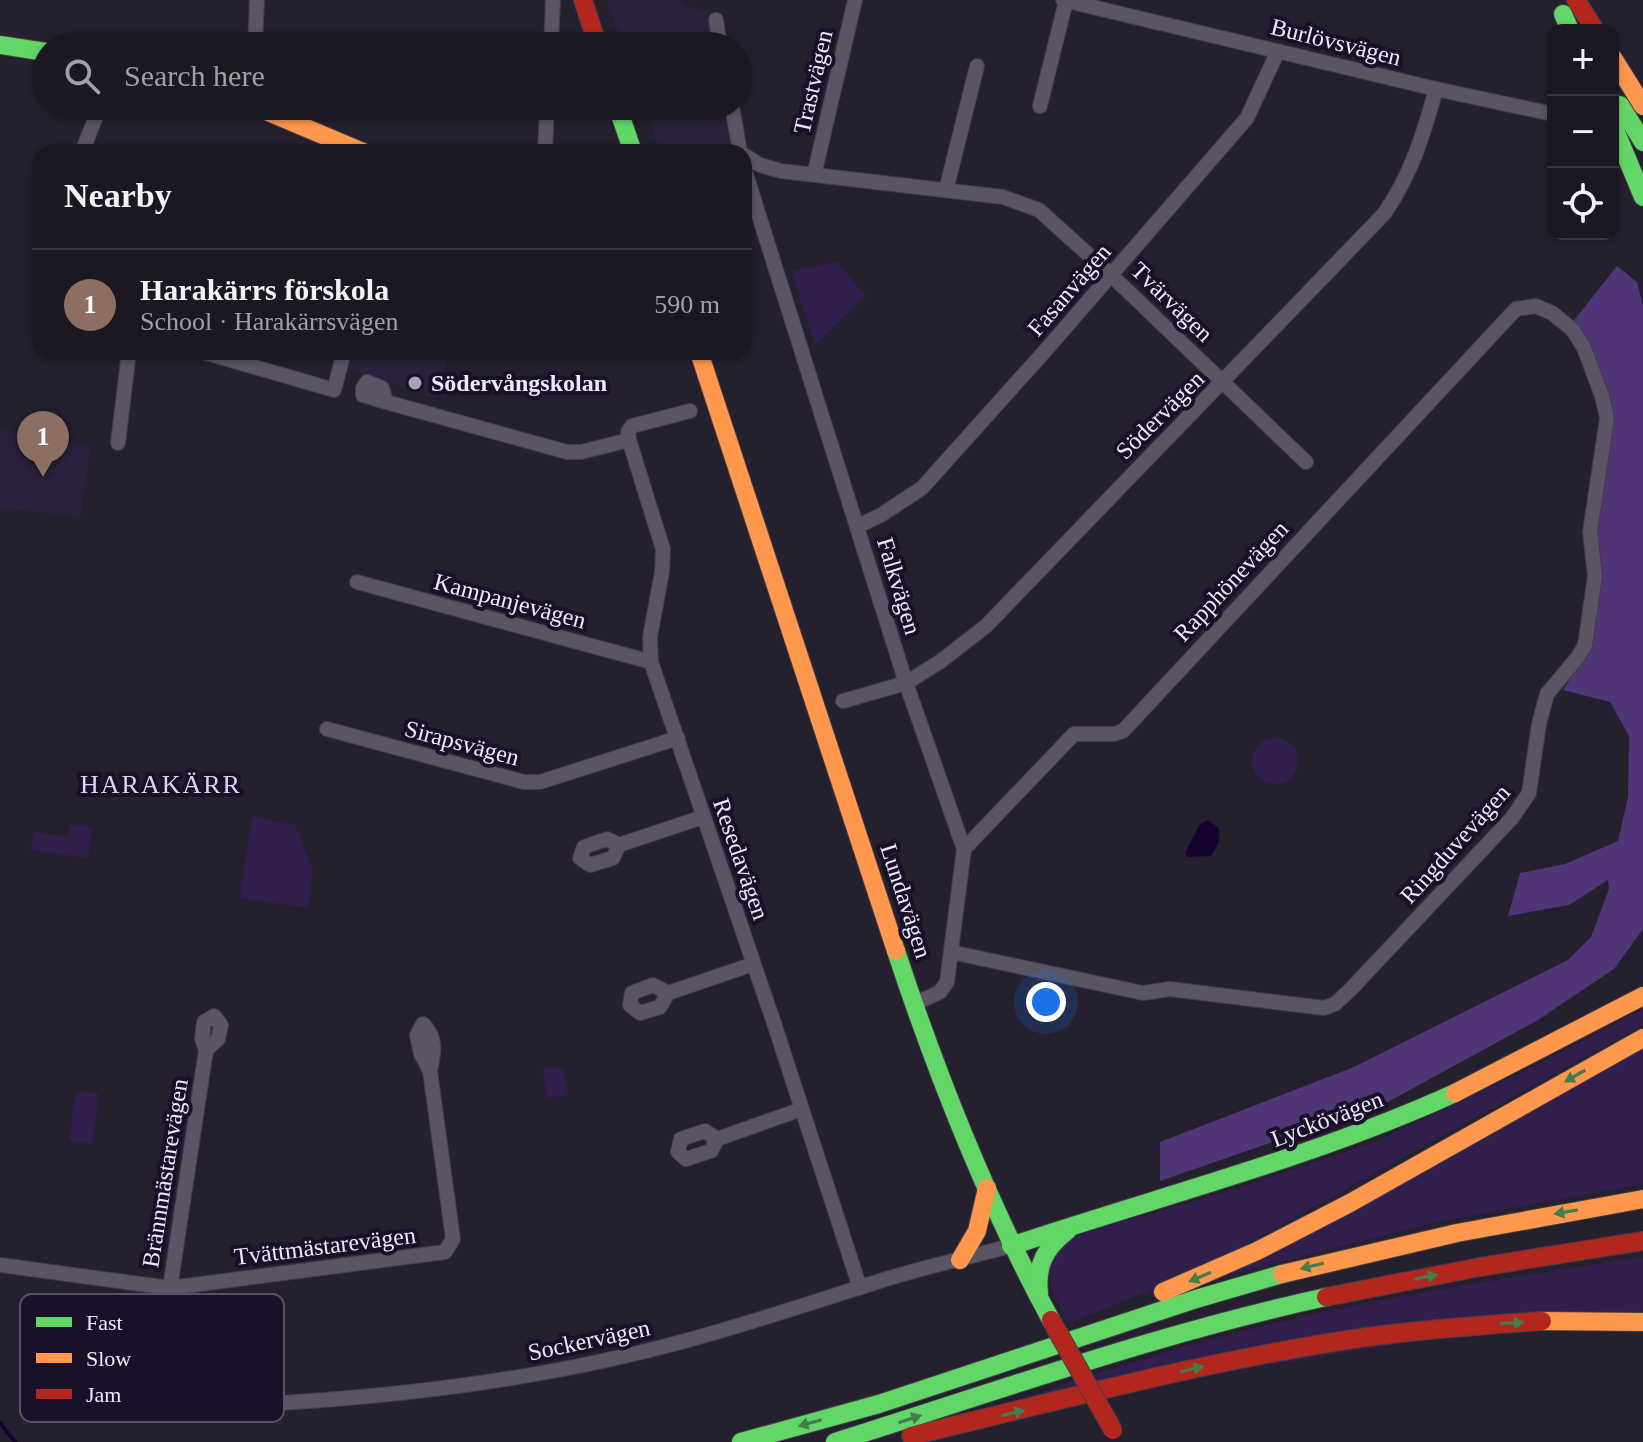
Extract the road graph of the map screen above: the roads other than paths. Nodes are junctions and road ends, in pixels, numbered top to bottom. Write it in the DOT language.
graph roads {
  1 [pos="257,0"];
  2 [pos="553,0"];
  3 [pos="583,0"];
  4 [pos="855,0"];
  5 [pos="1065,0"];
  6 [pos="1576,0"];
  7 [pos="716,20"];
  8 [pos="1591,24"];
  9 [pos="256,32"];
  10 [pos="552,32"];
  11 [pos="593,32"];
  12 [pos="718,32"];
  13 [pos="0,45"];
  14 [pos="32,50"];
  15 [pos="1278,51"];
  16 [pos="977,66"];
  17 [pos="1619,66"];
  18 [pos="1619,67"];
  19 [pos="1436,89"];
  20 [pos="1614,96"];
  21 [pos="1643,98"];
  22 [pos="1040,106"];
  23 [pos="1643,106"];
  24 [pos="1547,113"];
  25 [pos="95,120"];
  26 [pos="287,120"];
  27 [pos="546,120"];
  28 [pos="622,120"];
  29 [pos="734,120"];
  30 [pos="1619,139"];
  31 [pos="1643,142"];
  32 [pos="85,144"];
  33 [pos="344,144"];
  34 [pos="545,144"];
  35 [pos="630,144"];
  36 [pos="738,144"];
  37 [pos="752,160"];
  38 [pos="814,175"];
  39 [pos="946,190"];
  40 [pos="752,193"];
  41 [pos="1643,197"];
  42 [pos="1111,275"];
  43 [pos="1516,309"];
  44 [pos="128,360"];
  45 [pos="231,360"];
  46 [pos="342,360"];
  47 [pos="702,360"];
  48 [pos="1224,382"];
  49 [pos="386,402"];
  50 [pos="690,411"];
  51 [pos="629,440"];
  52 [pos="118,443"];
  53 [pos="1306,462"];
  54 [pos="858,526"];
  55 [pos="357,582"];
  56 [pos="651,662"];
  57 [pos="906,683"];
  58 [pos="843,701"];
  59 [pos="327,729"];
  60 [pos="678,738"];
  61 [pos="703,817"];
  62 [pos="619,845"];
  63 [pos="964,849"];
  64 [pos="951,952"];
  65 [pos="753,964"];
  66 [pos="668,993"];
  67 [pos="1643,996"];
  68 [pos="914,1004"];
  69 [pos="1643,1038"];
  70 [pos="206,1050"];
  71 [pos="430,1071"];
  72 [pos="802,1109"];
  73 [pos="717,1139"];
  74 [pos="987,1188"];
  75 [pos="1643,1199"];
  76 [pos="1087,1220"];
  77 [pos="1643,1241"];
  78 [pos="1011,1246"];
  79 [pos="960,1260"];
  80 [pos="0,1265"];
  81 [pos="170,1288"];
  82 [pos="860,1288"];
  83 [pos="169,1294"];
  84 [pos="1041,1302"];
  85 [pos="1643,1322"];
  86 [pos="284,1402"];
  87 [pos="879,1404"];
  88 [pos="1117,1436"];
  89 [pos="741,1442"];
  90 [pos="835,1442"];
  91 [pos="882,1442"];
  1 -- 9 [label="street"];
  2 -- 10 [label="street"];
  3 -- 11 [label="main road"];
  4 -- 38 [label="street, Trastvägen"];
  5 -- 15 [label="street, Burlövsvägen"];
  5 -- 22 [label="street"];
  6 -- 8 [label="main road"];
  7 -- 12 [label="street"];
  13 -- 14 [label="main road"];
  15 -- 19 [label="street, Burlövsvägen"];
  15 -- 42 [label="street, Fasanvägen"];
  16 -- 39 [label="street"];
  17 -- 21 [label="main road"];
  18 -- 23 [label="main road"];
  19 -- 24 [label="street, Burlövsvägen"];
  19 -- 48 [label="street, Södervägen"];
  20 -- 31 [label="main road"];
  25 -- 32 [label="street"];
  26 -- 33 [label="main road"];
  27 -- 34 [label="street"];
  28 -- 35 [label="main road"];
  29 -- 36 [label="street"];
  30 -- 41 [label="main road"];
  37 -- 38 [label="street, Tvärvägen"];
  38 -- 39 [label="street, Tvärvägen"];
  39 -- 42 [label="street, Tvärvägen"];
  40 -- 54 [label="street, Falkvägen"];
  42 -- 48 [label="street, Tvärvägen"];
  42 -- 54 [label="street, Fasanvägen"];
  43 -- 63 [label="street, Rapphönevägen"];
  43 -- 64 [label="street, Ringduvevägen"];
  44 -- 52 [label="street"];
  45 -- 46 [label="street"];
  47 -- 68 [label="main road, Lundavägen"];
  48 -- 53 [label="street, Tvärvägen"];
  48 -- 57 [label="street, Södervägen"];
  49 -- 51 [label="street"];
  50 -- 51 [label="street"];
  51 -- 56 [label="street, Resedavägen"];
  54 -- 57 [label="street, Falkvägen"];
  55 -- 56 [label="street, Kampanjevägen"];
  56 -- 60 [label="street, Resedavägen"];
  57 -- 58 [label="street, Södervägen"];
  57 -- 63 [label="street, Falkvägen"];
  59 -- 60 [label="street, Sirapsvägen"];
  60 -- 61 [label="street, Resedavägen"];
  61 -- 62 [label="street"];
  61 -- 65 [label="street, Resedavägen"];
  63 -- 64 [label="street, Falkvägen"];
  64 -- 68 [label="street, Falkvägen"];
  65 -- 66 [label="street"];
  65 -- 72 [label="street, Resedavägen"];
  67 -- 76 [label="main road, Lyckövägen"];
  68 -- 74 [label="main road, Lundavägen"];
  69 -- 87 [label="main road, one-way"];
  70 -- 81 [label="street, Brännmästarevägen"];
  71 -- 81 [label="street, Tvättmästarevägen"];
  72 -- 73 [label="street"];
  72 -- 82 [label="street, Resedavägen"];
  74 -- 78 [label="main road, Lundavägen"];
  74 -- 79 [label="main road"];
  75 -- 87 [label="main road, one-way"];
  76 -- 78 [label="main road, Lyckövägen"];
  76 -- 84 [label="main road"];
  90 -- 77 [label="main road, one-way"];
  78 -- 79 [label="street, Sockervägen"];
  78 -- 84 [label="main road, Lundavägen"];
  79 -- 82 [label="street, Sockervägen"];
  80 -- 81 [label="street"];
  81 -- 83 [label="street, Brännmästarevägen"];
  82 -- 86 [label="street, Sockervägen"];
  84 -- 88 [label="main road, Lundavägen, bridge"];
  91 -- 85 [label="main road, one-way"];
  87 -- 89 [label="main road, one-way"];
}
